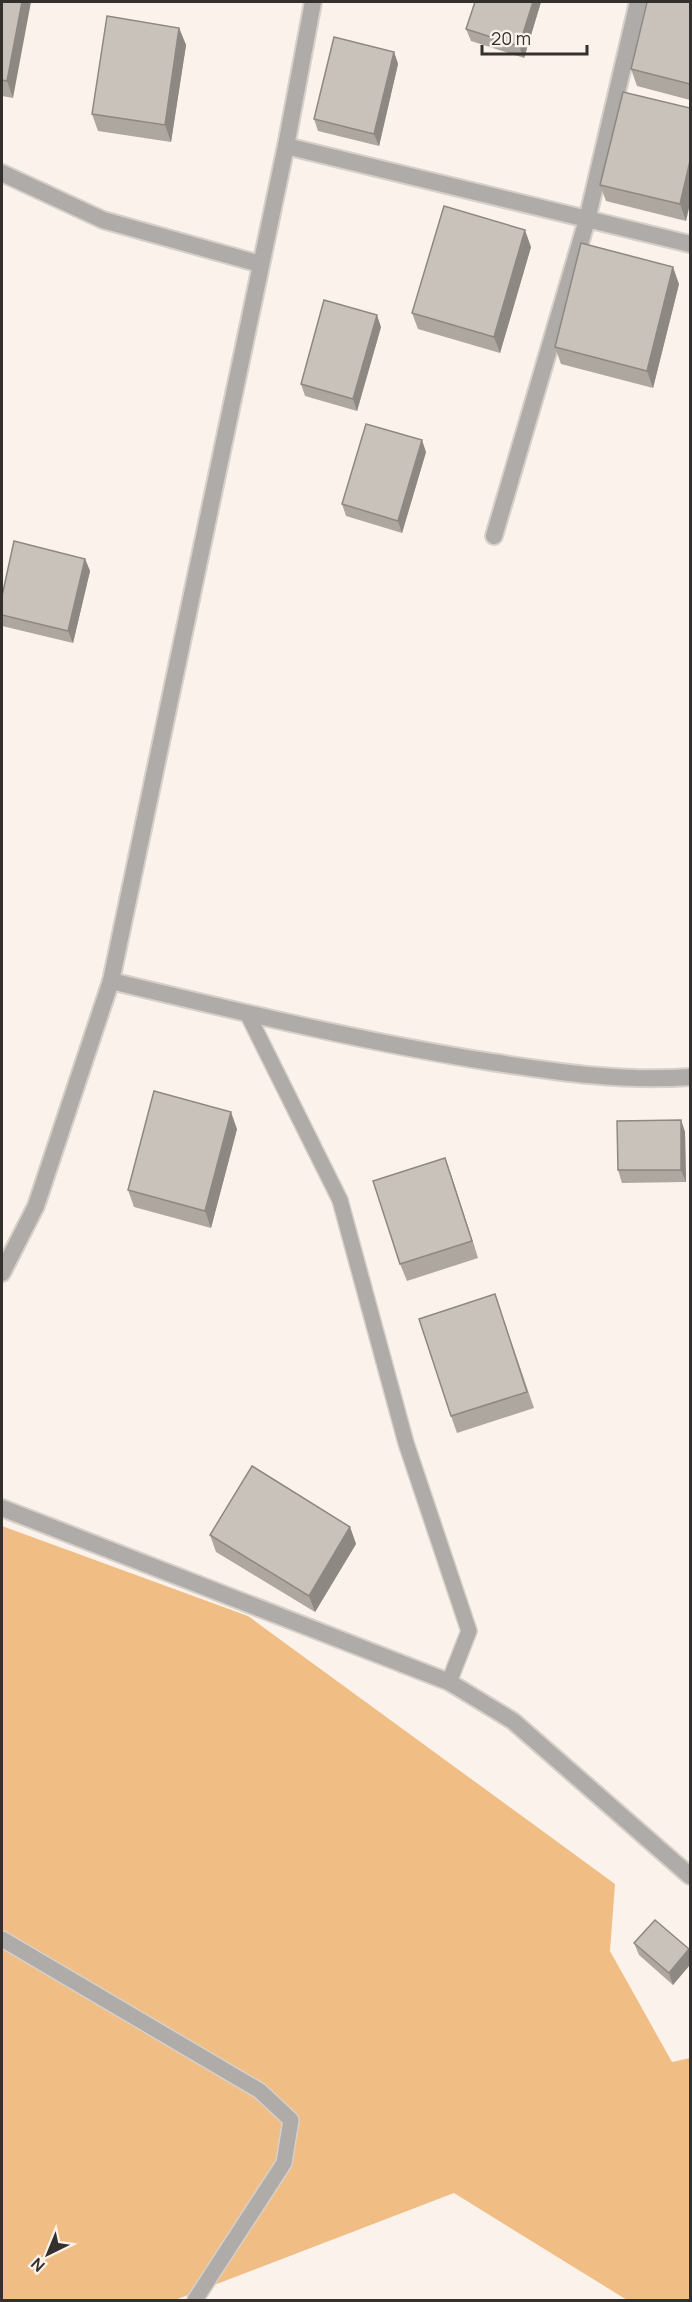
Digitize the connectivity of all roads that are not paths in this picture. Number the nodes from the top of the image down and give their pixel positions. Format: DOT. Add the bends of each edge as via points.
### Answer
graph roads {
  1 [pos="313,2"];
  2 [pos="638,2"];
  3 [pos="286,146"];
  4 [pos="2,173"];
  5 [pos="587,220"];
  6 [pos="690,244"];
  7 [pos="260,264"];
  8 [pos="494,536"];
  9 [pos="111,981"];
  10 [pos="247,1013"];
  11 [pos="690,1077"];
  12 [pos="2,1273"];
  13 [pos="2,1508"];
  14 [pos="449,1682"];
  15 [pos="690,1876"];
  16 [pos="2,1939"];
  17 [pos="195,2301"];
  1 -- 3 [label="street"];
  2 -- 5 [label="street"];
  3 -- 5 [label="street"];
  3 -- 7 [label="street"];
  4 -- 7 [label="street" via="103,220"];
  5 -- 6 [label="street"];
  5 -- 8 [label="street"];
  7 -- 9 [label="street"];
  9 -- 10 [label="street"];
  9 -- 12 [label="street" via="36,1206"];
  10 -- 11 [label="street" via="441,1053 578,1075"];
  10 -- 14 [label="lane" via="340,1200 406,1443 469,1630"];
  13 -- 14 [label="street"];
  14 -- 15 [label="street" via="513,1721"];
  16 -- 17 [label="lane" via="260,2091 291,2120 284,2163"];
}
